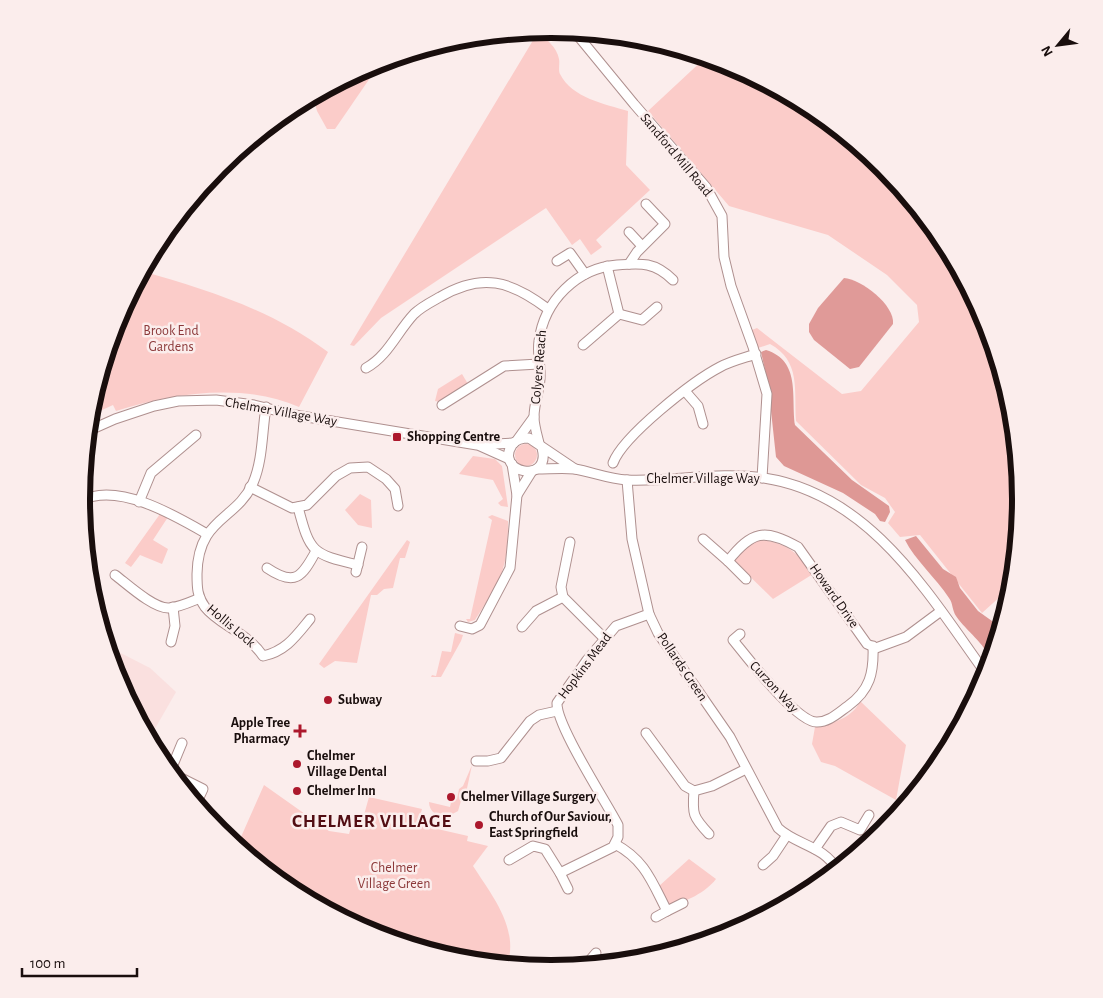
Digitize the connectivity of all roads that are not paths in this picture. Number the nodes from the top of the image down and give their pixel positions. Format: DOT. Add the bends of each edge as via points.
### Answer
graph roads {
  1 [pos="580,38"];
  2 [pos="646,204"];
  3 [pos="629,232"];
  4 [pos="642,246"];
  5 [pos="557,261"];
  6 [pos="629,264"];
  7 [pos="607,266"];
  8 [pos="585,274"];
  9 [pos="673,280"];
  10 [pos="657,307"];
  11 [pos="548,309"];
  12 [pos="619,314"];
  13 [pos="583,345"];
  14 [pos="756,354"];
  15 [pos="540,364"];
  16 [pos="366,368"];
  17 [pos="685,391"];
  18 [pos="442,405"];
  19 [pos="266,407"];
  20 [pos="534,417"];
  21 [pos="703,424"];
  22 [pos="96,427"];
  23 [pos="196,435"];
  24 [pos="516,441"];
  25 [pos="477,445"];
  26 [pos="541,445"];
  27 [pos="510,461"];
  28 [pos="613,464"];
  29 [pos="575,469"];
  30 [pos="534,470"];
  31 [pos="762,478"];
  32 [pos="627,480"];
  33 [pos="250,487"];
  34 [pos="517,495"];
  35 [pos="90,496"];
  36 [pos="139,502"];
  37 [pos="398,506"];
  38 [pos="298,507"];
  39 [pos="207,534"];
  40 [pos="703,540"];
  41 [pos="570,542"];
  42 [pos="362,546"];
  43 [pos="316,551"];
  44 [pos="728,561"];
  45 [pos="267,568"];
  46 [pos="115,575"];
  47 [pos="746,579"];
  48 [pos="563,597"];
  49 [pos="200,598"];
  50 [pos="172,607"];
  51 [pos="941,611"];
  52 [pos="648,614"];
  53 [pos="310,619"];
  54 [pos="460,626"];
  55 [pos="522,627"];
  56 [pos="740,634"];
  57 [pos="604,638"];
  58 [pos="172,642"];
  59 [pos="873,646"];
  60 [pos="981,667"];
  61 [pos="557,711"];
  62 [pos="646,733"];
  63 [pos="182,743"];
  64 [pos="476,761"];
  65 [pos="174,763"];
  66 [pos="746,770"];
  67 [pos="185,780"];
  68 [pos="694,791"];
  69 [pos="199,797"];
  70 [pos="869,815"];
  71 [pos="708,834"];
  72 [pos="787,835"];
  73 [pos="615,844"];
  74 [pos="816,849"];
  75 [pos="509,860"];
  76 [pos="834,864"];
  77 [pos="763,865"];
  78 [pos="560,873"];
  79 [pos="568,889"];
  80 [pos="683,903"];
  81 [pos="667,912"];
  82 [pos="656,917"];
  83 [pos="596,953"];
  84 [pos="591,959"];
  1 -- 14 [label="street, Sandford Mill Road" via="715,201 722,216 724,257 731,286"];
  2 -- 4 [label="street" via="665,224"];
  3 -- 4 [label="street"];
  4 -- 6 [label="street"];
  5 -- 8 [label="street" via="570,253"];
  6 -- 7 [label="street, Colyers Reach"];
  6 -- 9 [label="street, Colyers Reach" via="649,264 662,269"];
  7 -- 8 [label="street, Colyers Reach"];
  7 -- 12 [label="street"];
  8 -- 11 [label="street, Colyers Reach" via="570,284"];
  10 -- 12 [label="street" via="642,320"];
  11 -- 15 [label="street, Colyers Reach" via="538,343"];
  11 -- 16 [label="street" via="519,290 500,283 462,285 414,314 379,359"];
  12 -- 13 [label="street"];
  14 -- 17 [label="street" via="720,367"];
  14 -- 31 [label="street, Sandford Mill Road" via="767,394"];
  15 -- 18 [label="street" via="504,366"];
  15 -- 20 [label="street, Colyers Reach"];
  17 -- 21 [label="street" via="698,406"];
  17 -- 28 [label="street" via="621,447"];
  19 -- 22 [label="street, Chelmer Village Way" via="216,400 178,401 127,414"];
  19 -- 25 [label="street, Chelmer Village Way" via="295,415"];
  19 -- 33 [label="street, Hollis Lock" via="258,464"];
  20 -- 24 [label="street, Colyers Reach"];
  20 -- 26 [label="street, Colyers Reach"];
  23 -- 36 [label="street" via="151,473"];
  24 -- 25 [label="street, Chelmer Village Way"];
  24 -- 26 [label="street, Chelmer Village Way" via="529,438"];
  24 -- 27 [label="street" via="509,453"];
  25 -- 27 [label="street, Chelmer Village Way"];
  26 -- 29 [label="street, Chelmer Village Way"];
  26 -- 30 [label="street" via="543,459"];
  27 -- 30 [label="street, Chelmer Village Way" via="520,471"];
  27 -- 34 [label="street"];
  29 -- 30 [label="street, Chelmer Village Way"];
  29 -- 32 [label="street, Chelmer Village Way"];
  30 -- 34 [label="street"];
  31 -- 32 [label="street, Chelmer Village Way"];
  31 -- 51 [label="street, Chelmer Village Way" via="794,484 827,498 859,518 890,546"];
  32 -- 52 [label="street, Pollards Green" via="632,538"];
  33 -- 38 [label="street" via="292,508"];
  33 -- 39 [label="street, Hollis Lock"];
  34 -- 54 [label="street" via="510,568 505,583 480,625 472,629"];
  35 -- 36 [label="street" via="106,494"];
  36 -- 39 [label="street" via="172,514"];
  37 -- 38 [label="street" via="396,489 386,479 368,468 350,468 336,476 308,505"];
  38 -- 43 [label="street" via="309,544"];
  39 -- 49 [label="street, Hollis Lock" via="197,570"];
  40 -- 44 [label="street"];
  41 -- 48 [label="street" via="561,587"];
  42 -- 43 [label="street" via="357,568"];
  43 -- 45 [label="street" via="301,574 292,578 281,578"];
  44 -- 47 [label="street"];
  44 -- 59 [label="street, Howard Drive" via="750,537 765,535 798,547 867,644"];
  46 -- 50 [label="street" via="152,602"];
  48 -- 55 [label="street" via="536,611"];
  48 -- 57 [label="street"];
  49 -- 50 [label="street"];
  49 -- 53 [label="street, Hollis Lock" via="206,608 255,644 263,656 288,646"];
  50 -- 58 [label="street" via="175,626"];
  51 -- 59 [label="street" via="906,637"];
  51 -- 60 [label="street, Chelmer Village Way"];
  52 -- 57 [label="street, Hopkins Mead" via="616,626"];
  52 -- 66 [label="street, Pollards Green" via="730,737"];
  56 -- 59 [label="street, Curzon Way" via="733,640 791,707 816,723 830,720 862,695 870,682 874,665"];
  57 -- 61 [label="street, Hopkins Mead" via="559,698"];
  61 -- 64 [label="street" via="539,715 530,721 501,758"];
  61 -- 73 [label="street, Hopkins Mead" via="618,825"];
  62 -- 68 [label="street" via="685,786"];
  63 -- 65 [label="street"];
  66 -- 68 [label="street"];
  66 -- 72 [label="street, Pollards Green" via="773,820"];
  67 -- 69 [label="street" via="203,789"];
  68 -- 71 [label="street" via="692,810"];
  70 -- 74 [label="street" via="860,830 841,822 831,826"];
  72 -- 74 [label="street, Pollards Green"];
  72 -- 77 [label="street"];
  73 -- 78 [label="street"];
  73 -- 81 [label="street" via="642,864"];
  74 -- 76 [label="street, Pollards Green"];
  75 -- 78 [label="street" via="534,846 545,849"];
  78 -- 79 [label="street"];
  80 -- 81 [label="street"];
  81 -- 82 [label="street"];
  83 -- 84 [label="street"];
}
